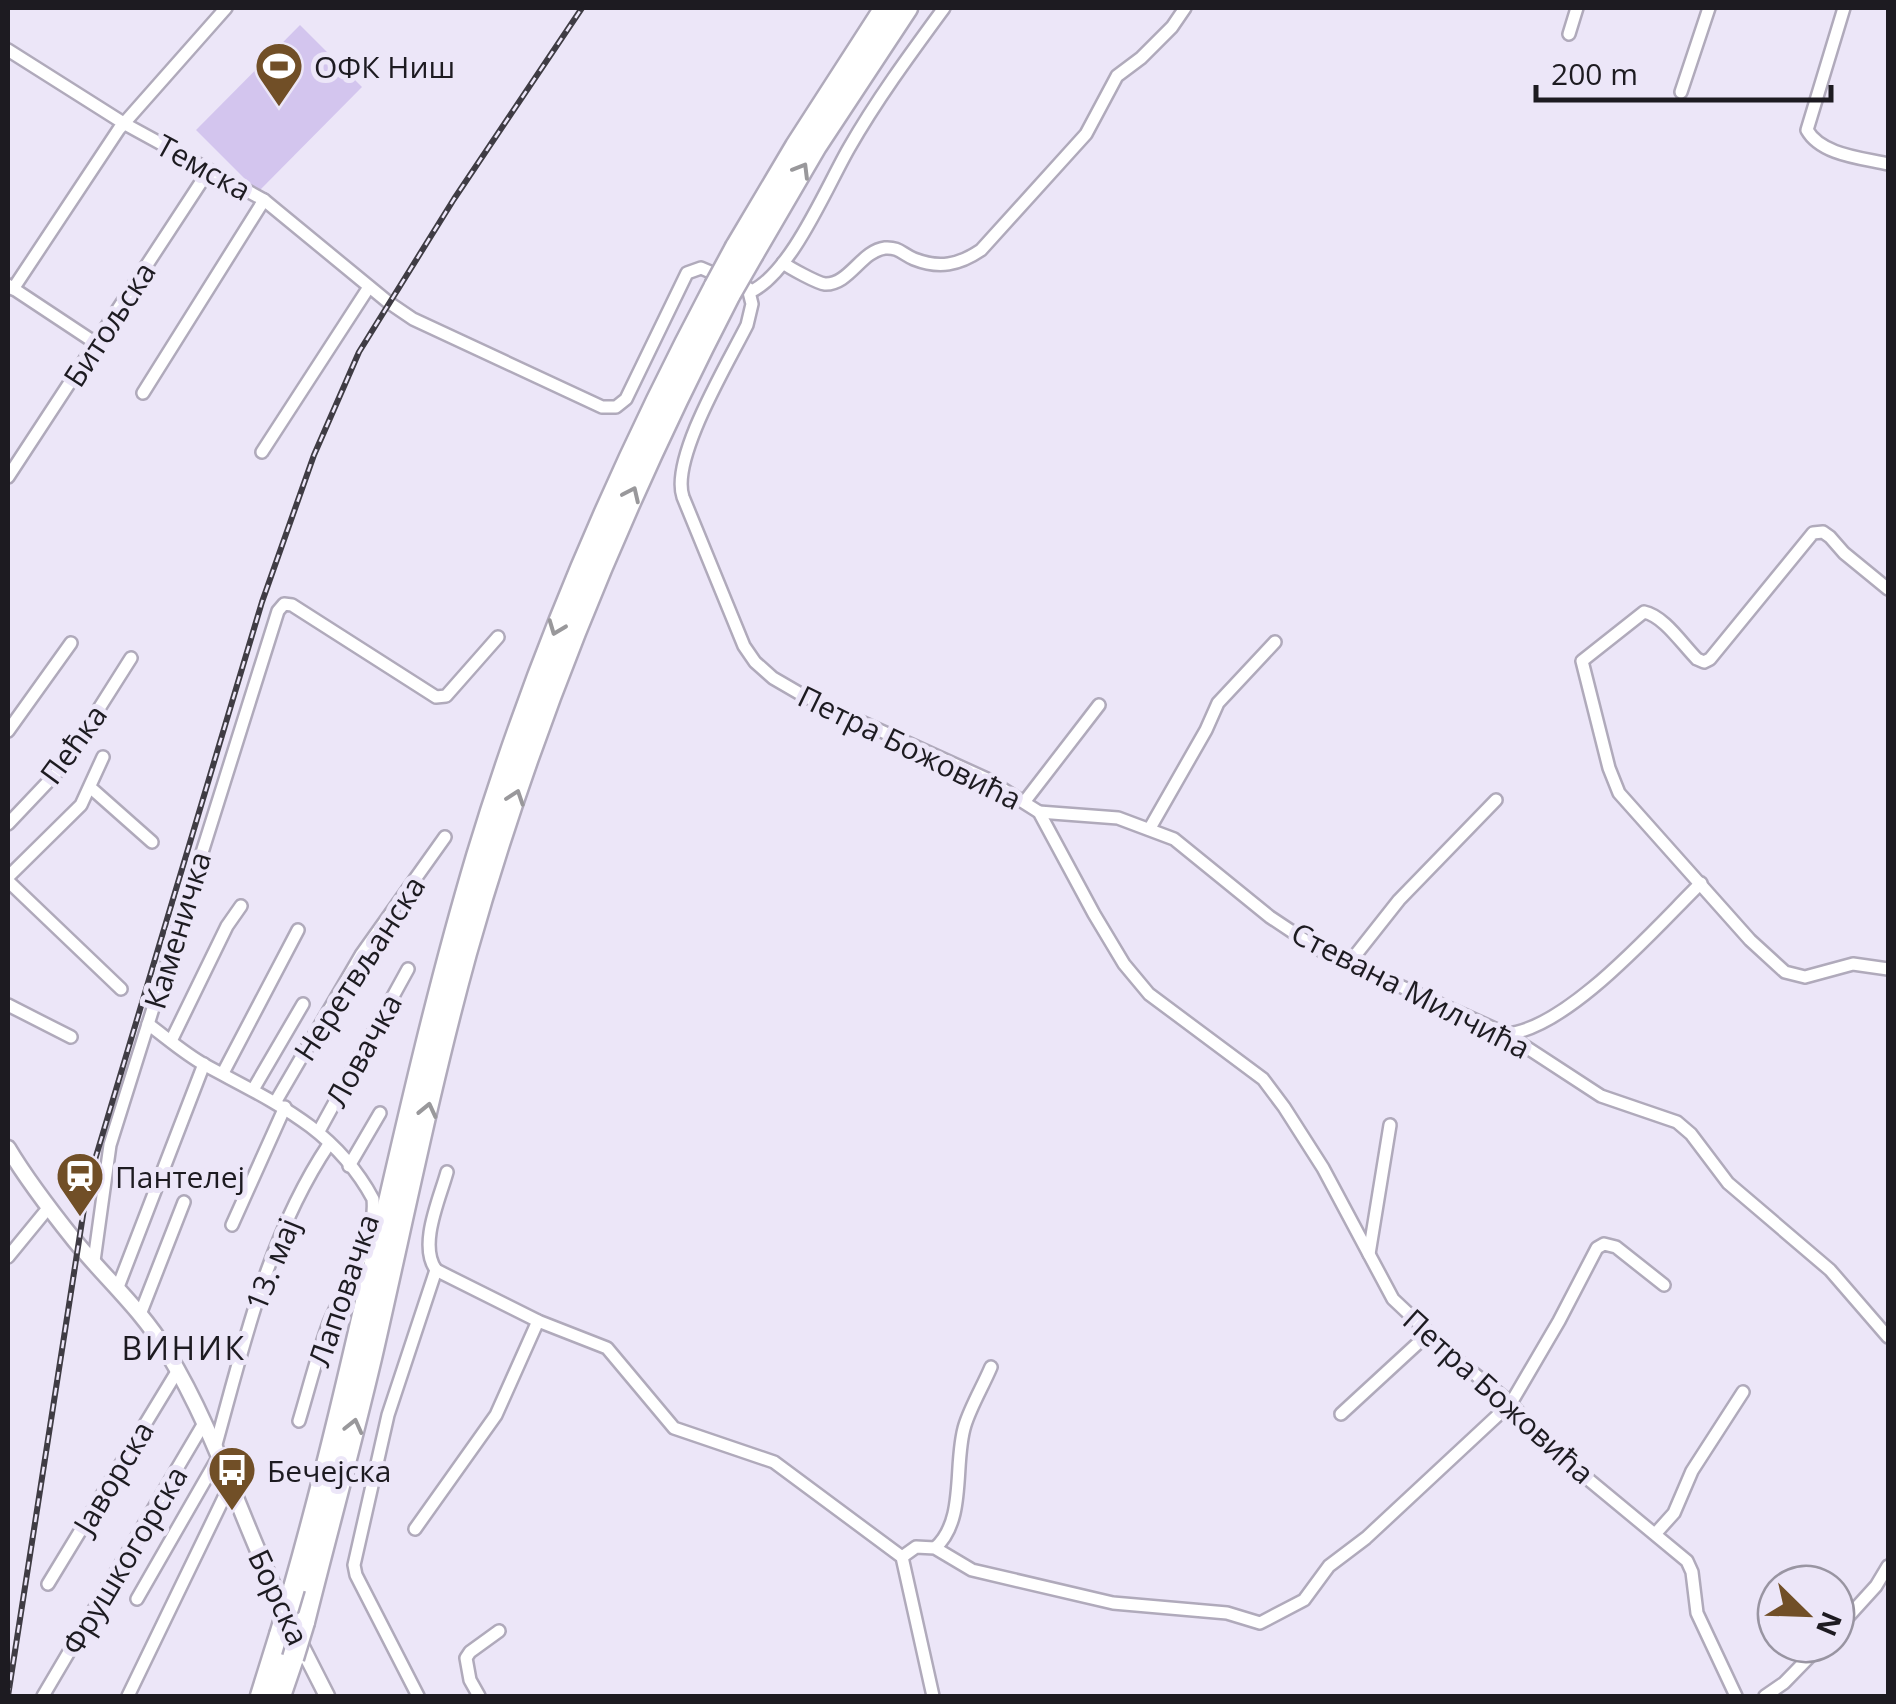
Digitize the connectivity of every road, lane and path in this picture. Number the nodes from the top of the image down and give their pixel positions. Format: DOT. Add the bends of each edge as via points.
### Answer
graph roads {
  1 [pos="226,8"];
  2 [pos="885,8"];
  3 [pos="908,8"];
  4 [pos="944,8"];
  5 [pos="1185,8"];
  6 [pos="1577,8"];
  7 [pos="1710,8"];
  8 [pos="1844,8"];
  9 [pos="1568,34"];
  10 [pos="8,50"];
  11 [pos="1681,92"];
  12 [pos="125,124"];
  13 [pos="1888,164"];
  14 [pos="209,170"];
  15 [pos="264,200"];
  16 [pos="744,250"];
  17 [pos="783,263"];
  18 [pos="10,287"];
  19 [pos="369,287"];
  20 [pos="732,291"];
  21 [pos="97,344"];
  22 [pos="143,393"];
  23 [pos="262,452"];
  24 [pos="10,467"];
  25 [pos="1888,590"];
  26 [pos="498,636"];
  27 [pos="1275,642"];
  28 [pos="70,643"];
  29 [pos="131,658"];
  30 [pos="1099,705"];
  31 [pos="8,731"];
  32 [pos="103,757"];
  33 [pos="91,788"];
  34 [pos="1496,800"];
  35 [pos="1026,801"];
  36 [pos="1039,812"];
  37 [pos="8,824"];
  38 [pos="1150,828"];
  39 [pos="446,837"];
  40 [pos="152,842"];
  41 [pos="8,879"];
  42 [pos="1700,882"];
  43 [pos="241,906"];
  44 [pos="298,930"];
  45 [pos="1350,962"];
  46 [pos="408,969"];
  47 [pos="1888,970"];
  48 [pos="121,990"];
  49 [pos="304,1004"];
  50 [pos="8,1005"];
  51 [pos="148,1024"];
  52 [pos="1506,1034"];
  53 [pos="71,1037"];
  54 [pos="170,1041"];
  55 [pos="204,1064"];
  56 [pos="223,1073"];
  57 [pos="254,1088"];
  58 [pos="280,1104"];
  59 [pos="380,1113"];
  60 [pos="1390,1124"];
  61 [pos="319,1131"];
  62 [pos="329,1144"];
  63 [pos="8,1148"];
  64 [pos="349,1166"];
  65 [pos="447,1172"];
  66 [pos="184,1202"];
  67 [pos="50,1207"];
  68 [pos="232,1226"];
  69 [pos="1369,1254"];
  70 [pos="8,1257"];
  71 [pos="94,1261"];
  72 [pos="436,1270"];
  73 [pos="1664,1285"];
  74 [pos="118,1286"];
  75 [pos="141,1312"];
  76 [pos="538,1320"];
  77 [pos="1428,1333"];
  78 [pos="1888,1337"];
  79 [pos="992,1367"];
  80 [pos="178,1370"];
  81 [pos="1743,1392"];
  82 [pos="1511,1403"];
  83 [pos="1341,1414"];
  84 [pos="299,1420"];
  85 [pos="204,1424"];
  86 [pos="217,1452"];
  87 [pos="230,1485"];
  88 [pos="416,1529"];
  89 [pos="1656,1533"];
  90 [pos="936,1548"];
  91 [pos="902,1557"];
  92 [pos="1888,1566"];
  93 [pos="48,1584"];
  94 [pos="137,1599"];
  95 [pos="1856,1608"];
  96 [pos="498,1631"];
  97 [pos="1803,1664"];
  98 [pos="43,1696"];
  99 [pos="128,1696"];
  100 [pos="261,1696"];
  101 [pos="280,1696"];
  102 [pos="327,1696"];
  103 [pos="418,1696"];
  104 [pos="479,1696"];
  105 [pos="932,1696"];
  106 [pos="1736,1696"];
  107 [pos="1764,1696"];
  1 -- 12 [label="street"];
  2 -- 16 [label="highway" via="790,154"];
  16 -- 3 [label="highway, one-way"];
  4 -- 17 [label="street" via="848,149"];
  5 -- 17 [label="street" via="1117,76 1086,134 965,261 952,266 884,248 827,284"];
  6 -- 9 [label="street"];
  7 -- 11 [label="street"];
  8 -- 13 [label="street" via="1807,130 1814,142"];
  10 -- 12 [label="street, Темска"];
  12 -- 14 [label="street, Темска"];
  12 -- 18 [label="street"];
  14 -- 15 [label="street, Темска"];
  14 -- 21 [label="street, Битољска"];
  15 -- 19 [label="street, Темска"];
  15 -- 22 [label="street"];
  16 -- 20 [label="highway, bridge"];
  17 -- 20 [label="street" via="764,284"];
  18 -- 21 [label="street"];
  19 -- 20 [label="street, Темска" via="413,318 609,409 626,399 687,273 701,268 744,286"];
  19 -- 23 [label="street"];
  20 -- 35 [label="street, Петра Божовића" via="746,325 678,477 744,646 773,678 804,696"];
  20 -- 100 [label="highway, one-way, bridge" via="609,501 504,771 436,1003 347,1380"];
  101 -- 20 [label="highway, one-way, bridge" via="500,842 595,576"];
  21 -- 24 [label="street, Битољска"];
  25 -- 42 [label="street" via="1830,536 1813,533 1710,659 1697,659 1644,612 1582,661 1619,793"];
  26 -- 51 [label="street, Каменичка" via="446,696 436,698 292,604 282,605"];
  27 -- 38 [label="street" via="1218,704"];
  28 -- 31 [label="street"];
  29 -- 37 [label="street, Пећка" via="62,767"];
  30 -- 35 [label="street"];
  32 -- 33 [label="street"];
  33 -- 40 [label="street"];
  33 -- 41 [label="street"];
  34 -- 45 [label="street" via="1399,900"];
  35 -- 36 [label="street, Петра Божовића"];
  36 -- 38 [label="street, Стевана Милчића" via="1118,818"];
  36 -- 69 [label="street, Петра Божовића" via="1124,964 1148,994 1262,1080 1324,1168"];
  38 -- 45 [label="street, Стевана Милчића" via="1174,838 1270,917"];
  39 -- 58 [label="street, Неретвљанска" via="361,955"];
  41 -- 48 [label="street"];
  42 -- 47 [label="street" via="1785,972 1805,978 1854,964"];
  42 -- 52 [label="street" via="1600,982 1530,1028"];
  43 -- 54 [label="street"];
  44 -- 56 [label="street"];
  45 -- 52 [label="street, Стевана Милчића"];
  46 -- 61 [label="street, Ловачка"];
  49 -- 57 [label="street"];
  50 -- 53 [label="street"];
  51 -- 54 [label="street, Лаповачка"];
  51 -- 71 [label="street, Каменичка" via="110,1145"];
  52 -- 78 [label="street, Стевана Милчића" via="1601,1096 1677,1122 1728,1182 1830,1270"];
  54 -- 55 [label="street, Лаповачка"];
  55 -- 56 [label="street, Лаповачка"];
  55 -- 74 [label="street"];
  56 -- 57 [label="street, Лаповачка"];
  57 -- 58 [label="street, Лаповачка"];
  58 -- 61 [label="street, Лаповачка"];
  58 -- 68 [label="street, Неретвљанска"];
  59 -- 64 [label="street, Лаповачка"];
  60 -- 69 [label="street"];
  61 -- 62 [label="street, Лаповачка"];
  62 -- 64 [label="street, Лаповачка"];
  62 -- 86 [label="street, 13. мај" via="270,1261 245,1331"];
  63 -- 67 [label="street, Борска"];
  64 -- 84 [label="street, Лаповачка" via="373,1199 372,1219"];
  65 -- 72 [label="street" via="431,1238"];
  66 -- 75 [label="street"];
  67 -- 70 [label="street"];
  67 -- 71 [label="street, Борска"];
  69 -- 77 [label="street, Петра Божовића" via="1393,1299"];
  71 -- 74 [label="street, Борска"];
  72 -- 76 [label="street"];
  72 -- 103 [label="street" via="388,1415 354,1565"];
  73 -- 82 [label="street" via="1616,1247 1600,1245"];
  74 -- 75 [label="street, Борска"];
  75 -- 80 [label="street, Борска"];
  76 -- 88 [label="street" via="496,1416"];
  76 -- 91 [label="street" via="607,1348 674,1428 774,1462"];
  77 -- 82 [label="street, Петра Божовића"];
  77 -- 83 [label="street"];
  79 -- 90 [label="street" via="964,1427 955,1506"];
  80 -- 85 [label="street, Борска"];
  80 -- 93 [label="street, Јаворска"];
  81 -- 89 [label="street"];
  82 -- 89 [label="street, Петра Божовића" via="1542,1440"];
  82 -- 90 [label="street" via="1329,1566 1304,1600 1260,1623 1226,1613 1113,1603 972,1570"];
  85 -- 86 [label="street, Борска"];
  85 -- 98 [label="street, Фрушкогорска"];
  86 -- 87 [label="street, Борска"];
  86 -- 94 [label="street, 13. мај"];
  87 -- 99 [label="street"];
  87 -- 102 [label="street, Борска"];
  89 -- 106 [label="street, Петра Божовића" via="1690,1566 1697,1613"];
  90 -- 91 [label="street" via="916,1547"];
  91 -- 105 [label="street"];
  92 -- 95 [label="street"];
  96 -- 104 [label="street" via="466,1658"];
  97 -- 107 [label="street"];
}
